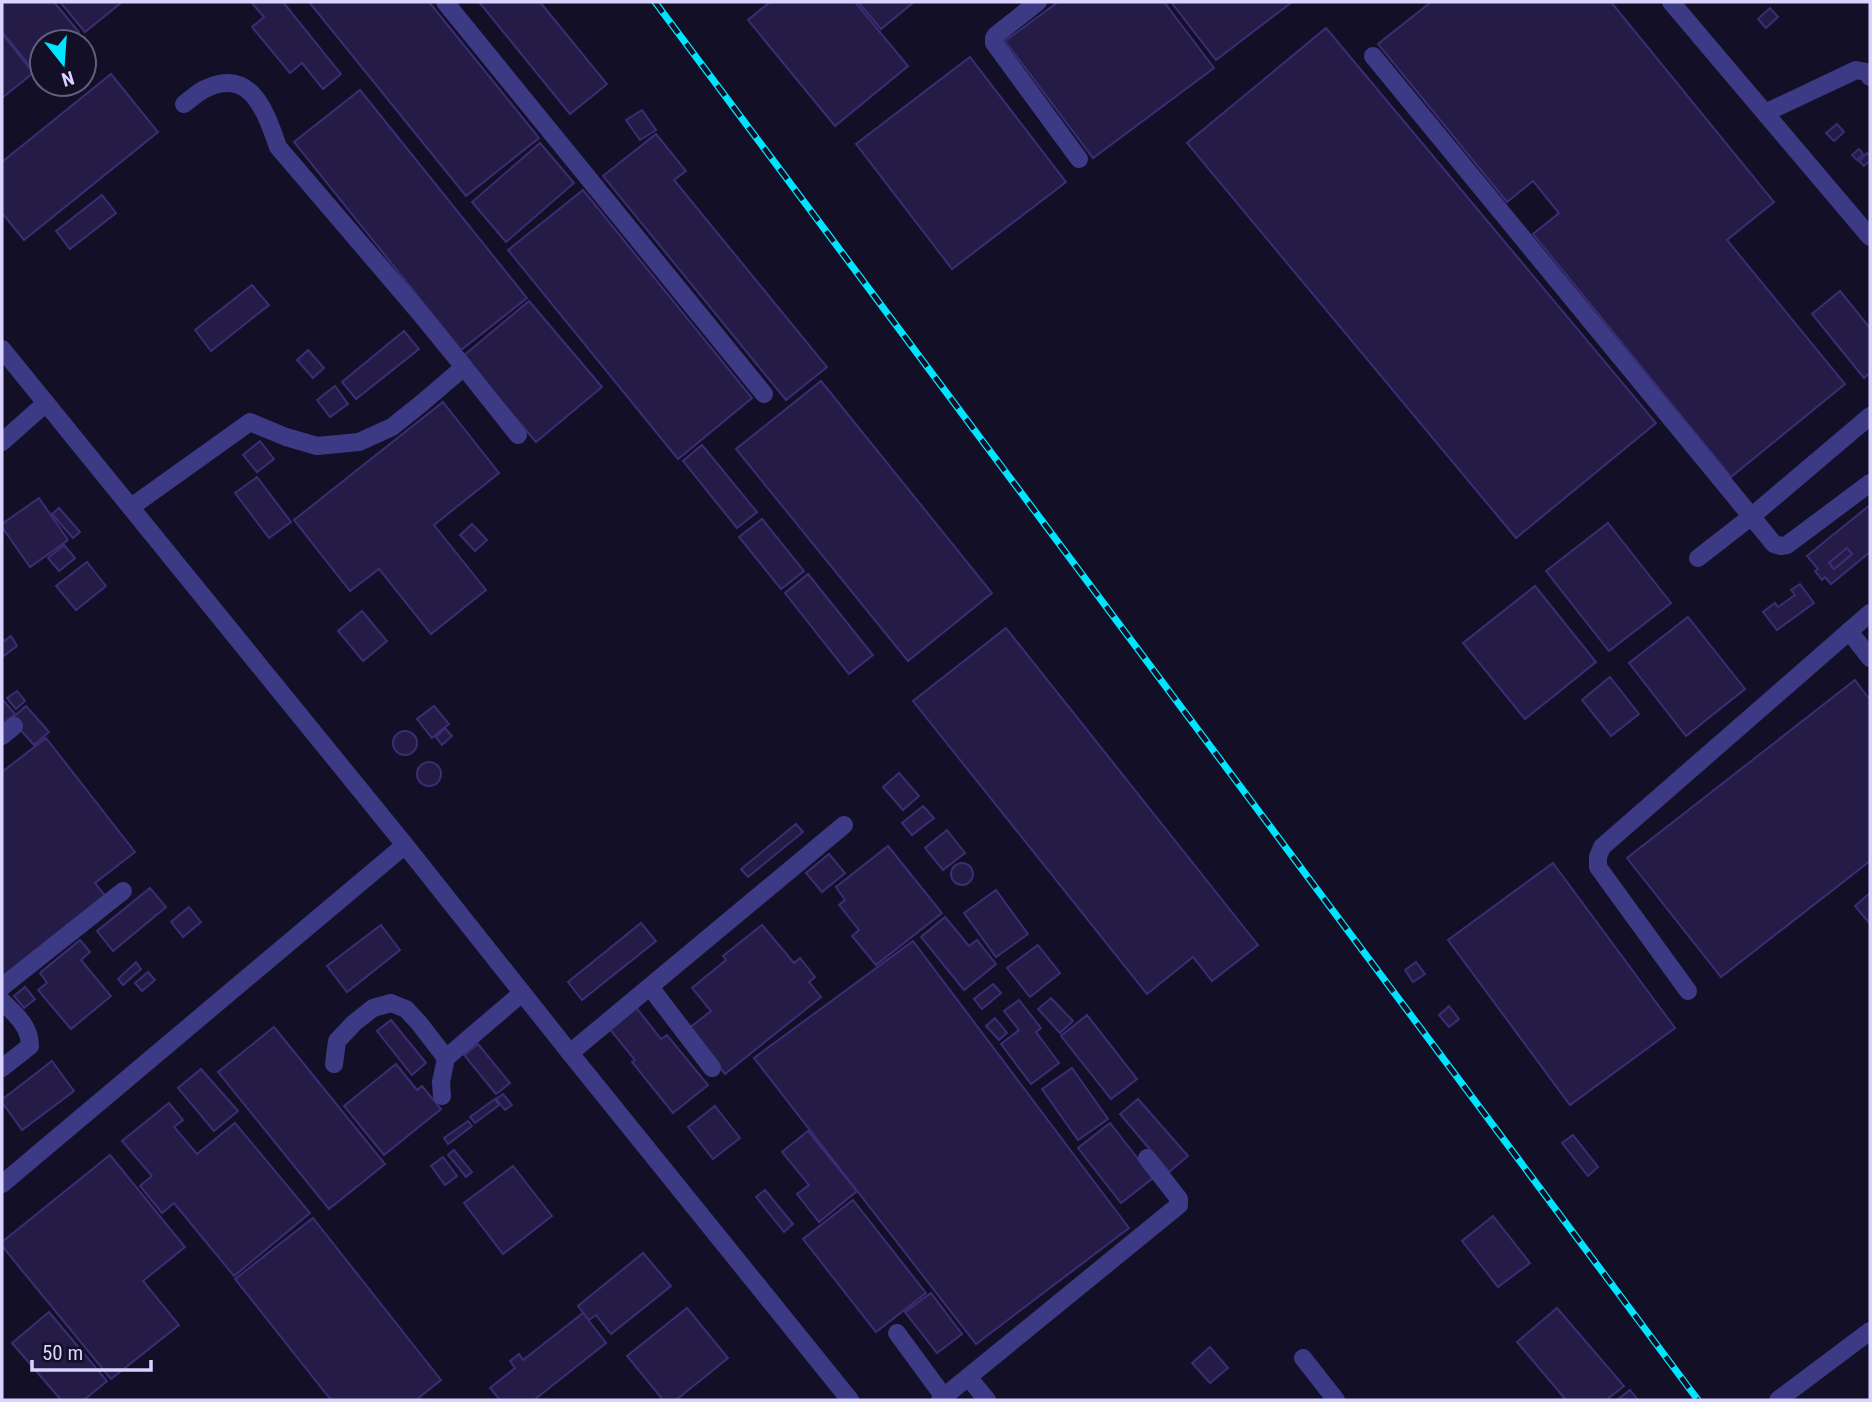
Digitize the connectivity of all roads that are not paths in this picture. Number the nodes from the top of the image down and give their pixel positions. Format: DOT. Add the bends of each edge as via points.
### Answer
graph roads {
  1 [pos="445,2"];
  2 [pos="1038,2"];
  3 [pos="1671,2"];
  4 [pos="1373,56"];
  5 [pos="1870,77"];
  6 [pos="184,104"];
  7 [pos="1765,113"];
  8 [pos="1079,159"];
  9 [pos="1868,227"];
  10 [pos="2,349"];
  11 [pos="464,367"];
  12 [pos="764,394"];
  13 [pos="46,403"];
  14 [pos="1870,416"];
  15 [pos="518,435"];
  16 [pos="2,442"];
  17 [pos="1870,483"];
  18 [pos="131,507"];
  19 [pos="1752,516"];
  20 [pos="1698,558"];
  21 [pos="1870,613"];
  22 [pos="1849,631"];
  23 [pos="1870,658"];
  24 [pos="844,825"];
  25 [pos="405,845"];
  26 [pos="123,891"];
  27 [pos="2,987"];
  28 [pos="650,987"];
  29 [pos="1688,991"];
  30 [pos="522,993"];
  31 [pos="2,1001"];
  32 [pos="570,1053"];
  33 [pos="446,1058"];
  34 [pos="334,1064"];
  35 [pos="2,1068"];
  36 [pos="712,1068"];
  37 [pos="442,1096"];
  38 [pos="1147,1158"];
  39 [pos="2,1184"];
  40 [pos="1870,1331"];
  41 [pos="897,1333"];
  42 [pos="1303,1358"];
  43 [pos="968,1377"];
  44 [pos="942,1398"];
  45 [pos="850,1400"];
  46 [pos="987,1400"];
  47 [pos="1336,1400"];
  48 [pos="1778,1400"];
  1 -- 12 [label="street"];
  2 -- 8 [label="street" via="996,35 994,43"];
  3 -- 7 [label="street"];
  4 -- 19 [label="street"];
  5 -- 7 [label="street" via="1856,71"];
  6 -- 11 [label="street" via="205,88 224,82 241,84 254,95 278,147"];
  7 -- 9 [label="street"];
  10 -- 13 [label="street"];
  11 -- 15 [label="street"];
  11 -- 18 [label="street" via="392,427 359,442 317,446 250,422"];
  13 -- 16 [label="street"];
  13 -- 18 [label="street"];
  14 -- 19 [label="street"];
  17 -- 19 [label="street" via="1787,545 1774,544"];
  18 -- 25 [label="street"];
  19 -- 20 [label="street"];
  21 -- 22 [label="street"];
  22 -- 23 [label="street"];
  22 -- 29 [label="street" via="1602,847 1598,867"];
  24 -- 28 [label="street"];
  25 -- 30 [label="street"];
  25 -- 39 [label="street"];
  26 -- 27 [label="street"];
  28 -- 32 [label="street"];
  28 -- 36 [label="street"];
  30 -- 32 [label="street"];
  30 -- 33 [label="street"];
  31 -- 35 [label="street" via="30,1036 30,1046"];
  32 -- 45 [label="street"];
  33 -- 34 [label="street" via="407,1009 391,1003 373,1008 337,1041"];
  33 -- 37 [label="street"];
  38 -- 43 [label="street" via="1179,1205"];
  40 -- 48 [label="street"];
  41 -- 44 [label="street"];
  42 -- 47 [label="street"];
  43 -- 44 [label="street"];
  43 -- 46 [label="street"];
}
